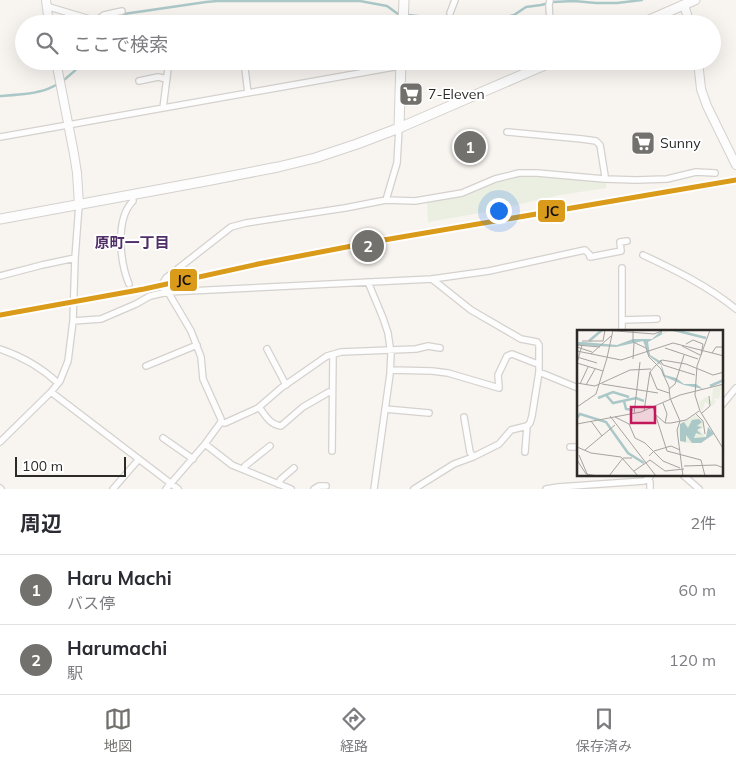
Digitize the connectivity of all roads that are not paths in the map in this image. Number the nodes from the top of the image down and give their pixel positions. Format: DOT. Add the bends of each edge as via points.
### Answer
graph roads {
  1 [pos="404,0"];
  2 [pos="455,0"];
  3 [pos="550,0"];
  4 [pos="694,0"];
  5 [pos="46,3"];
  6 [pos="684,5"];
  7 [pos="122,12"];
  8 [pos="450,14"];
  9 [pos="78,15"];
  10 [pos="104,15"];
  11 [pos="403,15"];
  12 [pos="550,15"];
  13 [pos="661,15"];
  14 [pos="687,15"];
  15 [pos="58,70"];
  16 [pos="168,70"];
  17 [pos="245,70"];
  18 [pos="369,70"];
  19 [pos="401,70"];
  20 [pos="533,70"];
  21 [pos="699,70"];
  22 [pos="167,79"];
  23 [pos="138,80"];
  24 [pos="248,93"];
  25 [pos="163,108"];
  26 [pos="68,124"];
  27 [pos="399,128"];
  28 [pos="507,132"];
  29 [pos="0,137"];
  30 [pos="736,165"];
  31 [pos="715,173"];
  32 [pos="604,179"];
  33 [pos="132,194"];
  34 [pos="386,200"];
  35 [pos="79,205"];
  36 [pos="0,219"];
  37 [pos="628,241"];
  38 [pos="642,255"];
  39 [pos="75,258"];
  40 [pos="622,268"];
  41 [pos="0,276"];
  42 [pos="432,279"];
  43 [pos="368,282"];
  44 [pos="130,284"];
  45 [pos="168,292"];
  46 [pos="736,309"];
  47 [pos="657,319"];
  48 [pos="622,320"];
  49 [pos="73,321"];
  50 [pos="622,330"];
  51 [pos="196,345"];
  52 [pos="440,348"];
  53 [pos="0,349"];
  54 [pos="267,349"];
  55 [pos="391,350"];
  56 [pos="333,354"];
  57 [pos="539,363"];
  58 [pos="146,366"];
  59 [pos="390,370"];
  60 [pos="539,372"];
  61 [pos="58,383"];
  62 [pos="286,384"];
  63 [pos="577,388"];
  64 [pos="736,388"];
  65 [pos="51,392"];
  66 [pos="332,392"];
  67 [pos="724,403"];
  68 [pos="259,408"];
  69 [pos="385,409"];
  70 [pos="429,413"];
  71 [pos="464,417"];
  72 [pos="221,422"];
  73 [pos="527,426"];
  74 [pos="163,438"];
  75 [pos="0,442"];
  76 [pos="205,444"];
  77 [pos="270,446"];
  78 [pos="570,447"];
  79 [pos="577,447"];
  80 [pos="332,451"];
  81 [pos="524,452"];
  82 [pos="472,457"];
  83 [pos="139,459"];
  84 [pos="193,459"];
  85 [pos="294,468"];
  86 [pos="242,469"];
  87 [pos="649,477"];
  88 [pos="685,477"];
  89 [pos="630,482"];
  90 [pos="171,484"];
  91 [pos="278,484"];
  92 [pos="326,486"];
  93 [pos="114,489"];
  94 [pos="166,489"];
  95 [pos="178,489"];
  96 [pos="290,489"];
  97 [pos="314,489"];
  98 [pos="374,489"];
  99 [pos="414,489"];
  100 [pos="546,489"];
  101 [pos="631,489"];
  102 [pos="650,489"];
  103 [pos="699,489"];
  1 -- 11 [label="main road"];
  2 -- 8 [label="street"];
  3 -- 12 [label="street"];
  4 -- 6 [label="main road"];
  5 -- 9 [label="street"];
  6 -- 13 [label="main road"];
  6 -- 14 [label="street"];
  7 -- 10 [label="street"];
  15 -- 26 [label="street"];
  16 -- 22 [label="street"];
  17 -- 24 [label="street"];
  18 -- 24 [label="street"];
  19 -- 27 [label="main road"];
  20 -- 27 [label="main road"];
  21 -- 30 [label="street" via="706,106"];
  22 -- 23 [label="street"];
  22 -- 25 [label="street"];
  24 -- 25 [label="street"];
  25 -- 26 [label="street"];
  26 -- 29 [label="street"];
  26 -- 35 [label="street"];
  27 -- 33 [label="main road" via="315,158"];
  27 -- 34 [label="street" via="396,163"];
  28 -- 32 [label="street" via="596,141 600,145"];
  31 -- 32 [label="street" via="696,172 667,179"];
  32 -- 34 [label="street" via="519,173 462,193 415,201"];
  33 -- 35 [label="main road"];
  33 -- 44 [label="street" via="133,201 122,219 121,252"];
  34 -- 45 [label="street" via="231,227 166,278 161,286"];
  35 -- 36 [label="main road"];
  35 -- 39 [label="street"];
  37 -- 42 [label="street" via="620,242 621,251 590,257 586,250 489,271"];
  38 -- 46 [label="street" via="682,273"];
  39 -- 41 [label="street"];
  39 -- 49 [label="street"];
  40 -- 48 [label="street"];
  42 -- 43 [label="street"];
  42 -- 57 [label="street" via="471,310 521,339 537,342"];
  43 -- 45 [label="street"];
  43 -- 55 [label="street" via="383,318"];
  45 -- 49 [label="street" via="150,296 101,319"];
  45 -- 51 [label="street"];
  47 -- 48 [label="street"];
  48 -- 50 [label="street"];
  49 -- 61 [label="street" via="68,361"];
  51 -- 58 [label="street"];
  51 -- 72 [label="street" via="201,356 203,379"];
  52 -- 55 [label="street"];
  53 -- 61 [label="street" via="36,367"];
  54 -- 62 [label="street"];
  55 -- 56 [label="street"];
  55 -- 59 [label="street"];
  56 -- 62 [label="street"];
  56 -- 66 [label="street"];
  57 -- 59 [label="street" via="512,354 507,356 498,375 498,388 448,373"];
  57 -- 60 [label="street"];
  59 -- 69 [label="street"];
  60 -- 63 [label="street"];
  60 -- 73 [label="street" via="532,416"];
  61 -- 65 [label="street"];
  62 -- 68 [label="street"];
  64 -- 67 [label="street"];
  65 -- 75 [label="street"];
  65 -- 83 [label="street"];
  66 -- 68 [label="street" via="304,407 281,426 272,424"];
  66 -- 80 [label="street"];
  68 -- 72 [label="street"];
  69 -- 70 [label="street"];
  69 -- 98 [label="street"];
  71 -- 82 [label="street"];
  72 -- 76 [label="street"];
  73 -- 81 [label="street"];
  73 -- 82 [label="street" via="511,430 498,444"];
  74 -- 84 [label="street"];
  76 -- 84 [label="street"];
  76 -- 86 [label="street"];
  77 -- 86 [label="street"];
  78 -- 79 [label="street"];
  82 -- 99 [label="street" via="454,464"];
  83 -- 90 [label="street"];
  83 -- 93 [label="street"];
  84 -- 90 [label="street"];
  85 -- 91 [label="street"];
  86 -- 91 [label="street"];
  87 -- 89 [label="street" via="644,481"];
  87 -- 102 [label="street"];
  88 -- 103 [label="street"];
  89 -- 100 [label="street"];
  89 -- 101 [label="street"];
  90 -- 94 [label="street"];
  90 -- 95 [label="street"];
  91 -- 96 [label="street"];
  92 -- 97 [label="street"];
}
